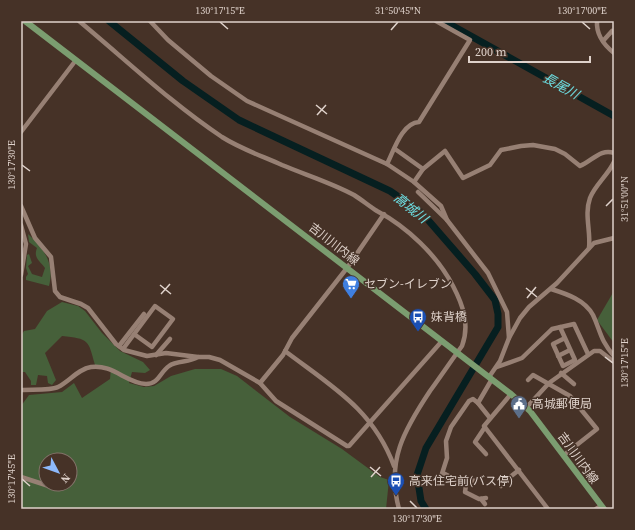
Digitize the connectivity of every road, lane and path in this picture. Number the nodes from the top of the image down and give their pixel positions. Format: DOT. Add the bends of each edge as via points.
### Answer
graph roads {
  1 [pos="25,21"];
  2 [pos="79,21"];
  3 [pos="150,21"];
  4 [pos="436,21"];
  5 [pos="597,21"];
  6 [pos="614,33"];
  7 [pos="603,41"];
  8 [pos="614,53"];
  9 [pos="76,60"];
  10 [pos="21,132"];
  11 [pos="395,149"];
  12 [pos="614,153"];
  13 [pos="614,162"];
  14 [pos="387,164"];
  15 [pos="423,169"];
  16 [pos="414,182"];
  17 [pos="418,192"];
  18 [pos="21,206"];
  19 [pos="384,214"];
  20 [pos="448,220"];
  21 [pos="21,225"];
  22 [pos="614,238"];
  23 [pos="589,248"];
  24 [pos="347,268"];
  25 [pos="21,275"];
  26 [pos="552,289"];
  27 [pos="144,314"];
  28 [pos="560,327"];
  29 [pos="134,334"];
  30 [pos="509,338"];
  31 [pos="565,338"];
  32 [pos="170,339"];
  33 [pos="442,341"];
  34 [pos="121,348"];
  35 [pos="570,350"];
  36 [pos="285,351"];
  37 [pos="457,352"];
  38 [pos="588,354"];
  39 [pos="156,355"];
  40 [pos="558,356"];
  41 [pos="614,356"];
  42 [pos="198,357"];
  43 [pos="614,362"];
  44 [pos="497,367"];
  45 [pos="561,373"];
  46 [pos="488,376"];
  47 [pos="528,380"];
  48 [pos="260,383"];
  49 [pos="549,383"];
  50 [pos="574,384"];
  51 [pos="21,390"];
  52 [pos="511,394"];
  53 [pos="478,403"];
  54 [pos="526,408"];
  55 [pos="490,418"];
  56 [pos="370,423"];
  57 [pos="485,427"];
  58 [pos="486,454"];
  59 [pos="564,456"];
  60 [pos="395,467"];
  61 [pos="519,470"];
  62 [pos="443,472"];
  63 [pos="21,477"];
  64 [pos="475,481"];
  65 [pos="38,482"];
  66 [pos="439,484"];
  67 [pos="466,485"];
  68 [pos="501,486"];
  69 [pos="485,504"];
  70 [pos="600,508"];
  71 [pos="399,509"];
  72 [pos="548,509"];
  1 -- 9 [label="main road, 吉川川内線"];
  2 -- 19 [label="street" via="176,102 223,137 241,148 354,195"];
  3 -- 14 [label="street" via="168,40 211,76 247,101"];
  4 -- 11 [label="street" via="470,40 419,122 413,123 403,132"];
  5 -- 7 [label="street" via="596,28"];
  6 -- 7 [label="street" via="612,31"];
  7 -- 8 [label="street"];
  9 -- 10 [label="street"];
  9 -- 24 [label="main road, 吉川川内線"];
  11 -- 14 [label="street"];
  11 -- 15 [label="street"];
  12 -- 15 [label="street" via="602,152 580,166 552,148 533,145 505,148 497,153 490,165 463,178 445,151"];
  13 -- 23 [label="street" via="589,200 586,217 590,235"];
  14 -- 16 [label="street"];
  15 -- 16 [label="street"];
  16 -- 20 [label="street" via="436,200"];
  17 -- 20 [label="street"];
  18 -- 34 [label="street" via="35,238 51,257 55,291 60,297 88,308"];
  19 -- 24 [label="street"];
  19 -- 37 [label="street" via="404,228 437,263 459,296 467,326 462,346"];
  20 -- 30 [label="street" via="488,273 501,298 507,312"];
  21 -- 25 [label="street" via="26,244"];
  22 -- 23 [label="street" via="594,243"];
  23 -- 26 [label="street"];
  24 -- 33 [label="main road, 吉川川内線"];
  24 -- 36 [label="street" via="292,338"];
  26 -- 30 [label="street" via="525,313"];
  26 -- 41 [label="street" via="575,298 589,309 603,344"];
  27 -- 34 [label="street"];
  28 -- 31 [label="street"];
  28 -- 38 [label="street" via="574,324"];
  28 -- 44 [label="street" via="552,329 522,358"];
  29 -- 29 [label="street" via="155,306 173,319 152,347"];
  29 -- 34 [label="street"];
  30 -- 44 [label="street"];
  31 -- 35 [label="street"];
  31 -- 40 [label="street" via="553,344"];
  32 -- 39 [label="street"];
  33 -- 37 [label="main road, 吉川川内線"];
  33 -- 56 [label="street"];
  34 -- 39 [label="street" via="146,356"];
  35 -- 40 [label="street"];
  35 -- 40 [label="street" via="575,360 563,366"];
  36 -- 48 [label="street"];
  36 -- 56 [label="street" via="340,392 363,412"];
  37 -- 46 [label="main road, 吉川川内線"];
  37 -- 60 [label="street" via="403,436"];
  38 -- 43 [label="street" via="600,351"];
  38 -- 45 [label="street" via="582,361"];
  39 -- 42 [label="street" via="166,353"];
  42 -- 48 [label="street" via="214,358"];
  42 -- 51 [label="street" via="171,365 151,384 139,382 108,368 90,367 57,388"];
  44 -- 46 [label="street"];
  45 -- 49 [label="street"];
  45 -- 50 [label="street"];
  46 -- 52 [label="main road, 吉川川内線"];
  46 -- 53 [label="street"];
  47 -- 49 [label="street" via="533,374"];
  48 -- 56 [label="street" via="276,401 347,446"];
  49 -- 54 [label="street"];
  49 -- 59 [label="street" via="570,396 597,429"];
  52 -- 54 [label="main road, 吉川川内線"];
  52 -- 55 [label="street"];
  53 -- 55 [label="street"];
  53 -- 62 [label="street" via="473,399 469,401 451,427 446,441 447,458"];
  54 -- 59 [label="main road, 吉川川内線"];
  55 -- 57 [label="street"];
  56 -- 60 [label="street" via="387,448"];
  57 -- 58 [label="street" via="475,442"];
  57 -- 61 [label="street"];
  59 -- 70 [label="main road, 吉川川内線"];
  60 -- 71 [label="street"];
  61 -- 68 [label="street"];
  61 -- 72 [label="street"];
  62 -- 66 [label="street"];
  62 -- 67 [label="street"];
  63 -- 65 [label="street"];
  64 -- 67 [label="street" via="470,480"];
  67 -- 69 [label="street" via="465,492 484,498"];
}
